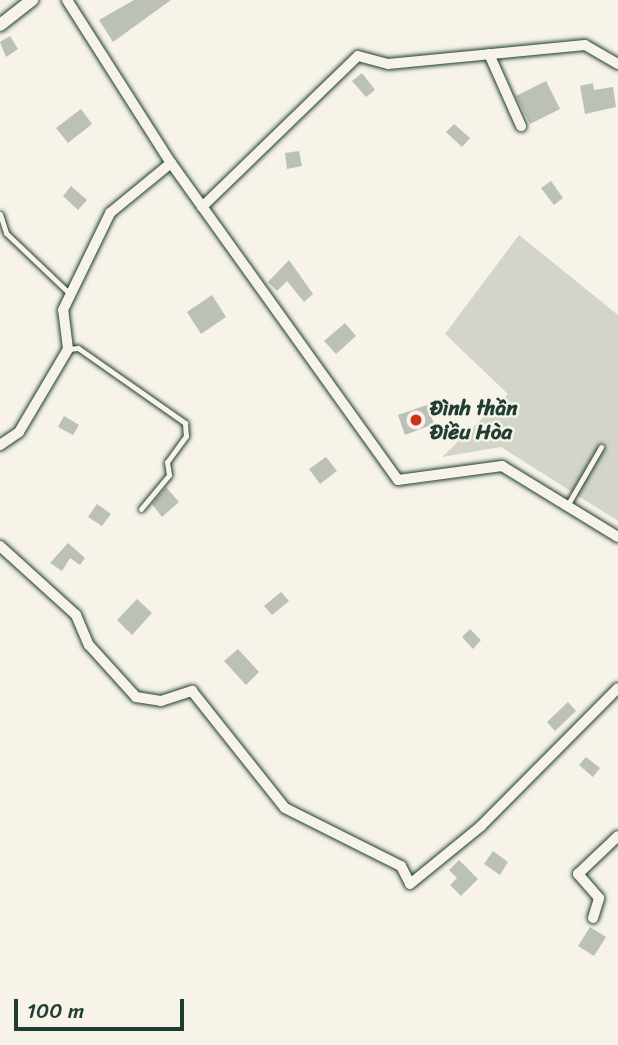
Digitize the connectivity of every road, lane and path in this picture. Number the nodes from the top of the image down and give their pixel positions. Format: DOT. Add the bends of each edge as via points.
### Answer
graph roads {
  1 [pos="32,0"];
  2 [pos="67,0"];
  3 [pos="0,25"];
  4 [pos="489,54"];
  5 [pos="618,64"];
  6 [pos="521,126"];
  7 [pos="171,163"];
  8 [pos="202,207"];
  9 [pos="0,214"];
  10 [pos="70,294"];
  11 [pos="68,349"];
  12 [pos="0,444"];
  13 [pos="601,447"];
  14 [pos="568,504"];
  15 [pos="142,509"];
  16 [pos="618,537"];
  17 [pos="0,546"];
  18 [pos="618,688"];
  19 [pos="618,836"];
  20 [pos="593,918"];
  1 -- 3 [label="street"];
  2 -- 7 [label="street"];
  4 -- 5 [label="street" via="584,45"];
  4 -- 6 [label="street"];
  4 -- 8 [label="street" via="382,65 358,56"];
  7 -- 8 [label="street"];
  7 -- 10 [label="street" via="110,213"];
  8 -- 14 [label="street" via="398,480 502,466"];
  9 -- 10 [label="lane" via="6,233"];
  10 -- 11 [label="street" via="61,320"];
  11 -- 12 [label="street" via="19,432"];
  11 -- 15 [label="lane" via="78,348 183,419 186,436 167,463 169,475"];
  13 -- 14 [label="lane"];
  14 -- 16 [label="street"];
  17 -- 18 [label="street" via="76,615 89,645 136,696 160,701 192,691 285,808 401,866 410,884 481,826"];
  19 -- 20 [label="street" via="579,874 599,898"];
}
